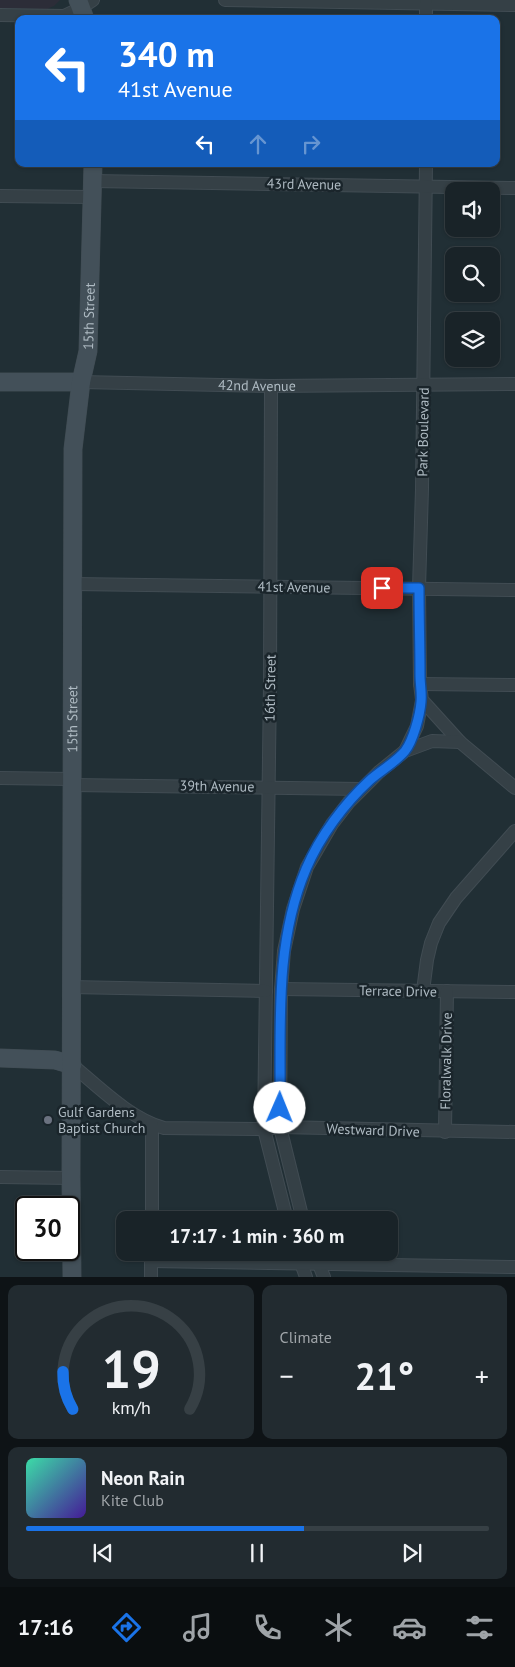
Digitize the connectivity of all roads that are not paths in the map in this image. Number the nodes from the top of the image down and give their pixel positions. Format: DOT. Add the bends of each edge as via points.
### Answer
graph roads {
  1 [pos="225,0"];
  2 [pos="426,3"];
  3 [pos="515,5"];
  4 [pos="84,7"];
  5 [pos="66,15"];
  6 [pos="426,15"];
  7 [pos="0,16"];
  8 [pos="15,16"];
  9 [pos="426,167"];
  10 [pos="93,181"];
  11 [pos="426,186"];
  12 [pos="515,188"];
  13 [pos="0,196"];
  14 [pos="0,382"];
  15 [pos="81,382"];
  16 [pos="423,384"];
  17 [pos="515,384"];
  18 [pos="271,386"];
  19 [pos="73,584"];
  20 [pos="270,587"];
  21 [pos="419,588"];
  22 [pos="515,590"];
  23 [pos="420,684"];
  24 [pos="515,685"];
  25 [pos="422,700"];
  26 [pos="460,742"];
  27 [pos="405,751"];
  28 [pos="0,778"];
  29 [pos="72,782"];
  30 [pos="269,787"];
  31 [pos="361,788"];
  32 [pos="515,788"];
  33 [pos="515,831"];
  34 [pos="267,912"];
  35 [pos="71,987"];
  36 [pos="281,989"];
  37 [pos="266,991"];
  38 [pos="423,991"];
  39 [pos="447,991"];
  40 [pos="515,992"];
  41 [pos="0,1058"];
  42 [pos="72,1065"];
  43 [pos="152,1125"];
  44 [pos="280,1127"];
  45 [pos="264,1128"];
  46 [pos="445,1132"];
  47 [pos="515,1132"];
  48 [pos="0,1177"];
  49 [pos="71,1178"];
  50 [pos="152,1211"];
  51 [pos="285,1211"];
  52 [pos="301,1211"];
  53 [pos="151,1261"];
  54 [pos="299,1261"];
  55 [pos="317,1261"];
  56 [pos="382,1261"];
  57 [pos="515,1267"];
  58 [pos="72,1277"];
  59 [pos="151,1277"];
  60 [pos="306,1277"];
  61 [pos="324,1277"];
  1 -- 2 [label="street"];
  2 -- 3 [label="street"];
  2 -- 6 [label="street"];
  4 -- 5 [label="street"];
  7 -- 8 [label="street"];
  9 -- 11 [label="street, Park Boulevard"];
  10 -- 11 [label="street, 43rd Avenue"];
  10 -- 13 [label="street, 43rd Avenue"];
  10 -- 15 [label="main road, 15th Street" via="88,351"];
  11 -- 12 [label="street, 43rd Avenue"];
  11 -- 16 [label="street, Park Boulevard"];
  14 -- 15 [label="main road, 42nd Avenue"];
  15 -- 18 [label="street, 42nd Avenue"];
  15 -- 19 [label="main road, 15th Street" via="73,449"];
  16 -- 17 [label="street, 42nd Avenue"];
  16 -- 18 [label="street, 42nd Avenue"];
  16 -- 21 [label="street, Park Boulevard"];
  18 -- 20 [label="street, 16th Street"];
  19 -- 20 [label="street, 41st Avenue"];
  19 -- 29 [label="main road, 15th Street"];
  20 -- 21 [label="street, 41st Avenue"];
  20 -- 30 [label="street, 16th Street"];
  21 -- 22 [label="street, 41st Avenue"];
  21 -- 23 [label="street, Park Boulevard"];
  23 -- 24 [label="street"];
  23 -- 25 [label="street, Park Boulevard"];
  25 -- 26 [label="street"];
  25 -- 27 [label="street, Park Boulevard" via="417,726"];
  26 -- 27 [label="street, Park Boulevard" via="432,741"];
  26 -- 32 [label="street"];
  27 -- 31 [label="street, Park Boulevard"];
  28 -- 29 [label="street, 39th Avenue"];
  29 -- 30 [label="street, 39th Avenue"];
  29 -- 35 [label="main road, 15th Street"];
  30 -- 31 [label="street, 39th Avenue"];
  30 -- 34 [label="street, 16th Street"];
  31 -- 36 [label="street, Park Boulevard" via="332,824 307,867 284,951"];
  33 -- 38 [label="street" via="456,898 439,923 429,952"];
  34 -- 36 [label="street"];
  34 -- 37 [label="street, 16th Street"];
  35 -- 37 [label="street"];
  35 -- 42 [label="main road, 15th Street"];
  36 -- 38 [label="street, Terrace Drive"];
  36 -- 44 [label="street, Park Boulevard"];
  37 -- 45 [label="street"];
  38 -- 39 [label="street, Terrace Drive"];
  39 -- 40 [label="street, Terrace Drive"];
  39 -- 46 [label="street, Floralwalk Drive"];
  41 -- 42 [label="main road" via="55,1060"];
  42 -- 43 [label="street, Westward Drive" via="137,1118"];
  42 -- 49 [label="main road, 15th Street"];
  43 -- 45 [label="street, Westward Drive" via="164,1128"];
  43 -- 50 [label="street"];
  44 -- 45 [label="street, Westward Drive"];
  44 -- 46 [label="street, Westward Drive"];
  44 -- 52 [label="street, Park Boulevard"];
  45 -- 51 [label="street"];
  46 -- 47 [label="street, Westward Drive"];
  48 -- 49 [label="street"];
  49 -- 58 [label="main road, 15th Street"];
  53 -- 59 [label="street"];
  54 -- 60 [label="street"];
  55 -- 61 [label="street"];
  56 -- 57 [label="street"];
}
